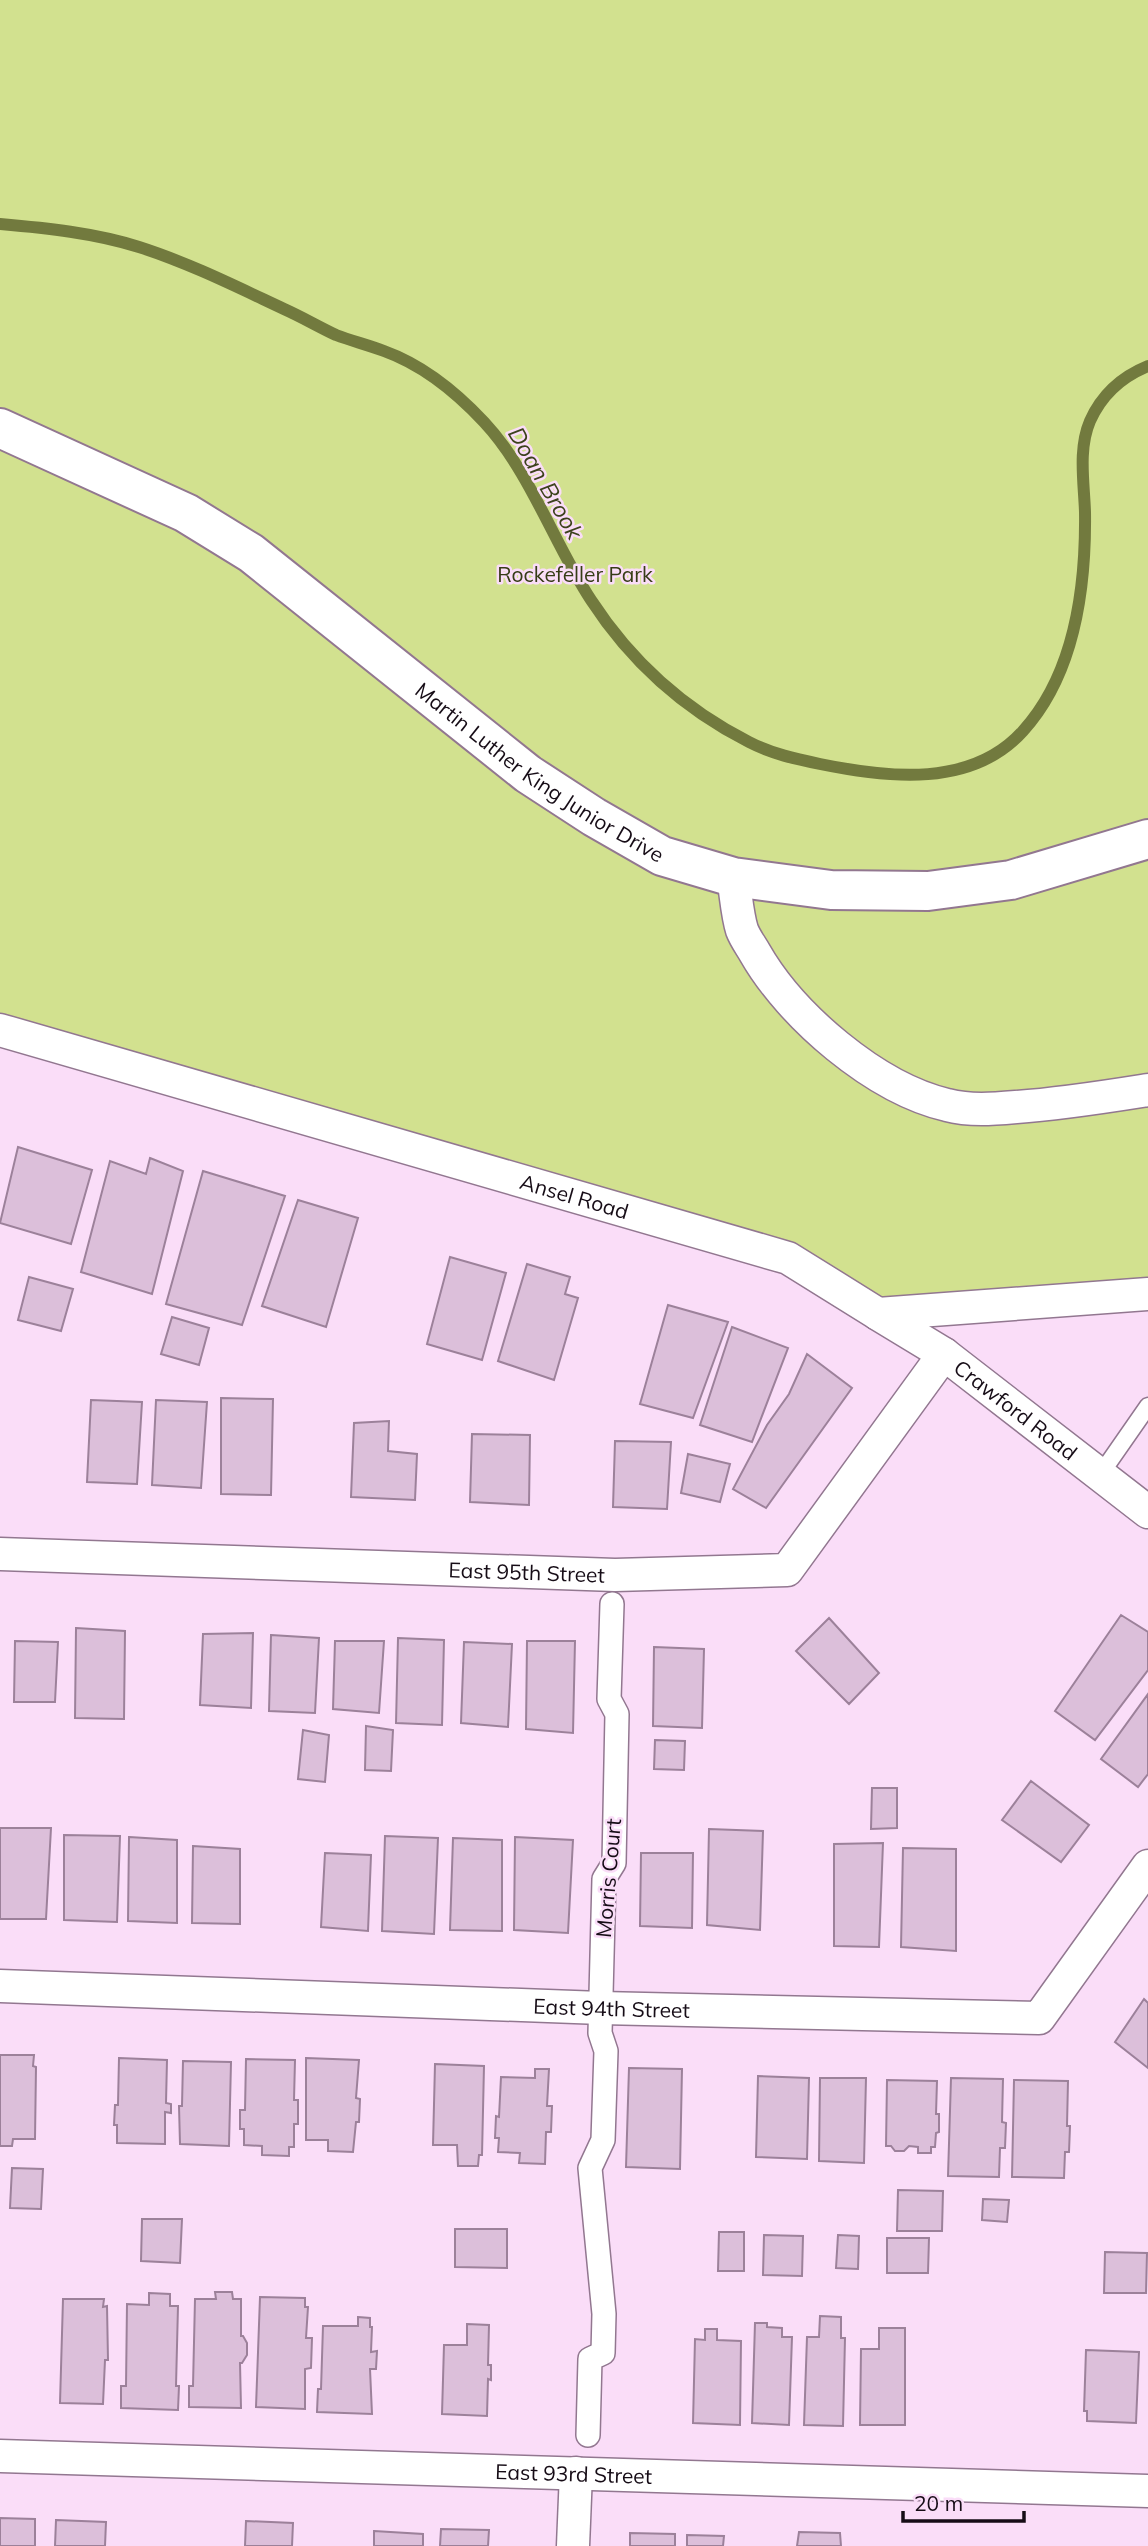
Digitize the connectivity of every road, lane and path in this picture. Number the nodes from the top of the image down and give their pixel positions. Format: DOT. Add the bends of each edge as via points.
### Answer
graph roads {
  1 [pos="0,428"];
  2 [pos="1148,839"];
  3 [pos="733,877"];
  4 [pos="0,1030"];
  5 [pos="1148,1090"];
  6 [pos="1148,1294"];
  7 [pos="878,1314"];
  8 [pos="944,1354"];
  9 [pos="1148,1406"];
  10 [pos="1100,1475"];
  11 [pos="1148,1512"];
  12 [pos="0,1554"];
  13 [pos="612,1604"];
  14 [pos="1148,1866"];
  15 [pos="0,1986"];
  16 [pos="601,2008"];
  17 [pos="588,2435"];
  18 [pos="0,2456"];
  19 [pos="576,2473"];
  20 [pos="1148,2491"];
  21 [pos="573,2546"];
  1 -- 3 [label="main road, Martin Luther King Junior Drive" via="107,475 251,553 528,774 662,856"];
  2 -- 3 [label="main road, Martin Luther King Junior Drive" via="1011,880 928,891 831,890"];
  3 -- 5 [label="street" via="742,930 764,969 818,1030 879,1076 947,1105 984,1110 1065,1104"];
  4 -- 7 [label="street, Ansel Road" via="788,1258"];
  6 -- 7 [label="street"];
  7 -- 8 [label="street, Crawford Road"];
  8 -- 10 [label="street, Crawford Road"];
  8 -- 12 [label="street, East 95th Street" via="787,1570 615,1575"];
  9 -- 10 [label="lane"];
  10 -- 11 [label="street, Crawford Road"];
  13 -- 16 [label="street, Morris Court" via="609,1699 618,1714 614,1863 604,1879"];
  14 -- 16 [label="street, East 94th Street" via="1039,2018"];
  15 -- 16 [label="street, East 94th Street"];
  16 -- 17 [label="street, Morris Court" via="600,2033 606,2051 603,2140 590,2168 604,2314 603,2353 590,2359"];
  18 -- 19 [label="street, East 93rd Street"];
  19 -- 20 [label="street, East 93rd Street"];
  19 -- 21 [label="street"];
}
